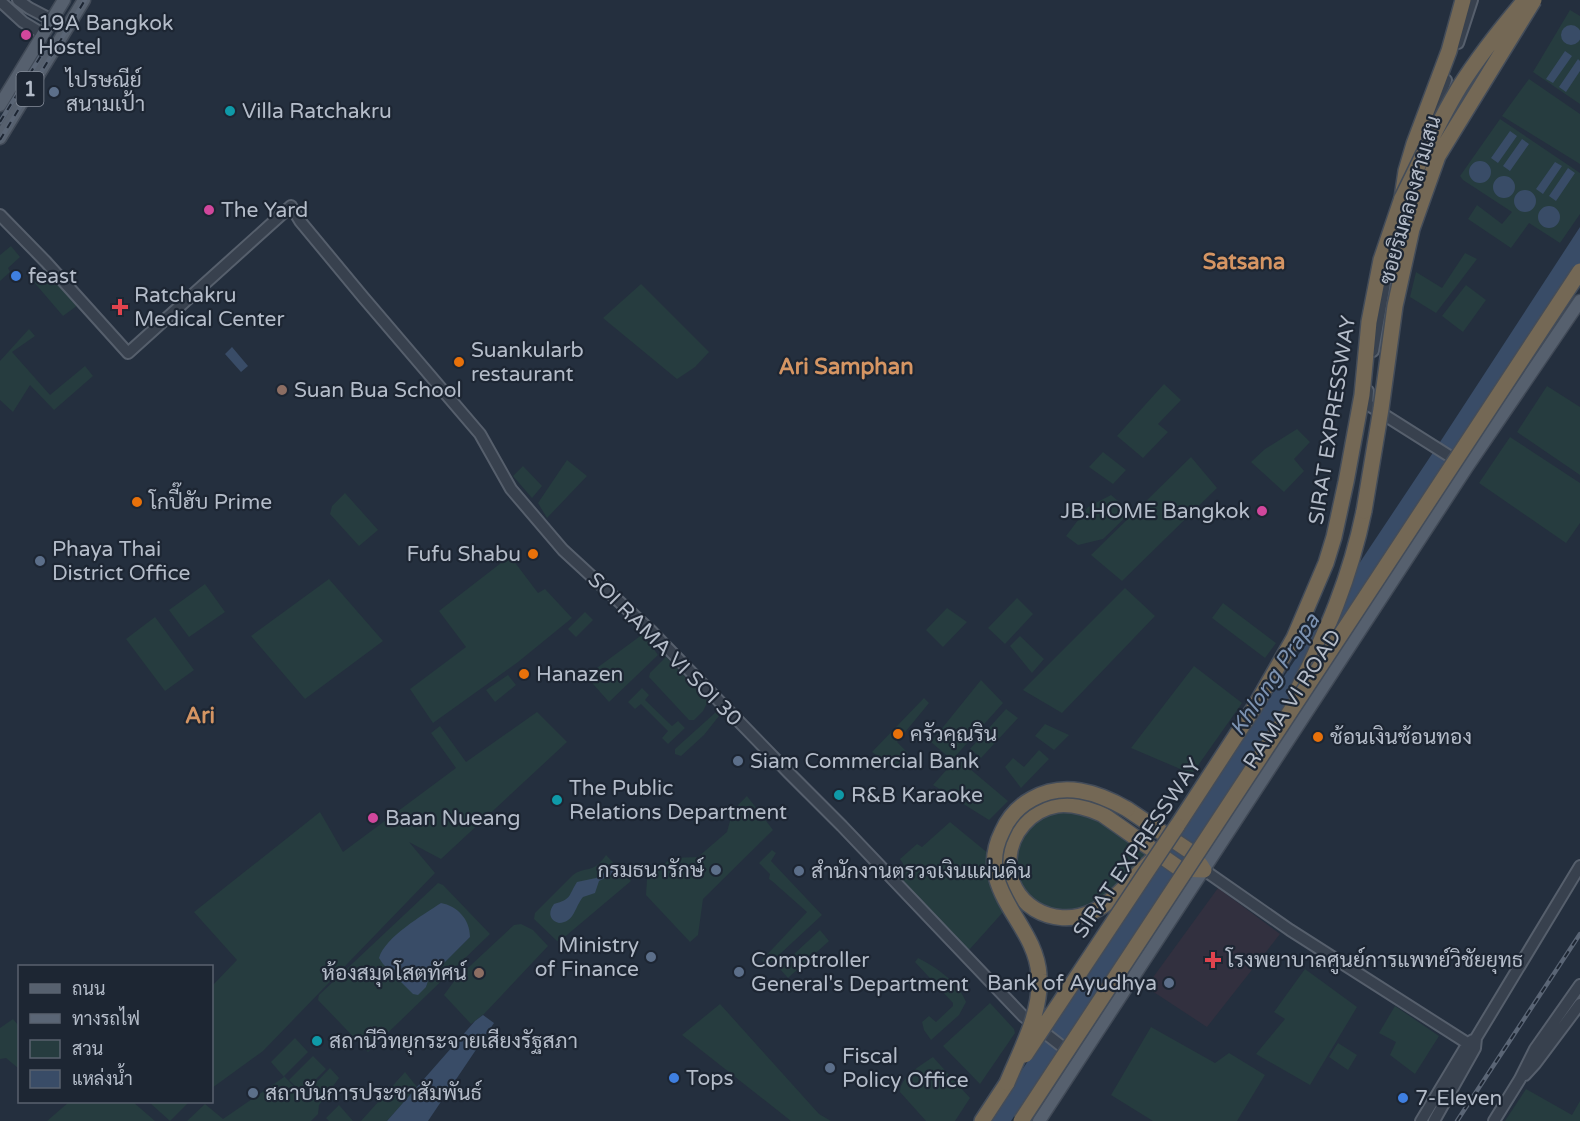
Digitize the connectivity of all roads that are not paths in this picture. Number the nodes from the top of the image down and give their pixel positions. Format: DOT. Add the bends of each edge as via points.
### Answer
graph roads {
  1 [pos="18,0"];
  2 [pos="64,0"];
  3 [pos="84,0"];
  4 [pos="1463,0"];
  5 [pos="1472,0"];
  6 [pos="1525,0"];
  7 [pos="1534,0"];
  8 [pos="0,1"];
  9 [pos="51,20"];
  10 [pos="43,34"];
  11 [pos="60,40"];
  12 [pos="0,105"];
  13 [pos="0,138"];
  14 [pos="1402,198"];
  15 [pos="0,215"];
  16 [pos="1580,271"];
  17 [pos="1580,301"];
  18 [pos="1467,467"];
  19 [pos="1277,731"];
  20 [pos="1156,855"];
  21 [pos="1580,866"];
  22 [pos="1204,870"];
  23 [pos="1580,985"];
  24 [pos="1580,1004"];
  25 [pos="1473,1043"];
  26 [pos="1078,1059"];
  27 [pos="1520,1079"];
  28 [pos="1007,1083"];
  29 [pos="1430,1120"];
  30 [pos="982,1121"];
  31 [pos="1021,1121"];
  32 [pos="1039,1121"];
  33 [pos="1494,1121"];
  1 -- 9 [label="street"];
  2 -- 9 [label="main road, 1"];
  3 -- 11 [label="main road, 1"];
  4 -- 14 [label="highway, SIRAT EXPRESSWAY" via="1449,51 1414,144"];
  5 -- 18 [label="street, ซอยริมคลองสามเสน" via="1425,140 1387,272 1367,404"];
  6 -- 14 [label="highway, bridge" via="1461,85"];
  7 -- 19 [label="highway, bridge" via="1438,156 1425,191 1395,306 1357,542 1316,655"];
  8 -- 10 [label="street"];
  9 -- 10 [label="main road, 1"];
  10 -- 11 [label="main road"];
  10 -- 12 [label="main road, 1"];
  11 -- 13 [label="main road, 1"];
  14 -- 20 [label="highway, SIRAT EXPRESSWAY, bridge" via="1381,260 1346,482 1318,584 1294,638 1254,708"];
  15 -- 26 [label="street, SOI RAMA VI SOI 30" via="128,353 291,206 480,434 511,489 569,556 651,631 1026,1019"];
  16 -- 19 [label="highway, bridge"];
  17 -- 18 [label="main road, RAMA VI ROAD"];
  18 -- 22 [label="main road, RAMA VI ROAD"];
  19 -- 31 [label="highway, bridge"];
  20 -- 20 [label="highway, bridge" via="1119,893 1094,911 1068,919 1037,912 1013,885 1008,859 1025,821 1058,805 1088,807 1102,814"];
  20 -- 22 [label="highway" via="1180,869"];
  20 -- 28 [label="highway, SIRAT EXPRESSWAY, bridge"];
  21 -- 25 [label="street"];
  22 -- 25 [label="street" via="1290,930"];
  22 -- 26 [label="main road, RAMA VI ROAD"];
  22 -- 28 [label="highway, bridge" via="1191,852 1127,809 1094,793 1051,791 1039,795 1010,817 997,840 997,882 1035,952 1040,982 1038,1002"];
  23 -- 27 [label="street" via="1535,1049"];
  24 -- 27 [label="street"];
  25 -- 29 [label="street"];
  26 -- 32 [label="main road, RAMA VI ROAD"];
  27 -- 33 [label="street"];
  28 -- 30 [label="highway, SIRAT EXPRESSWAY"];
}
